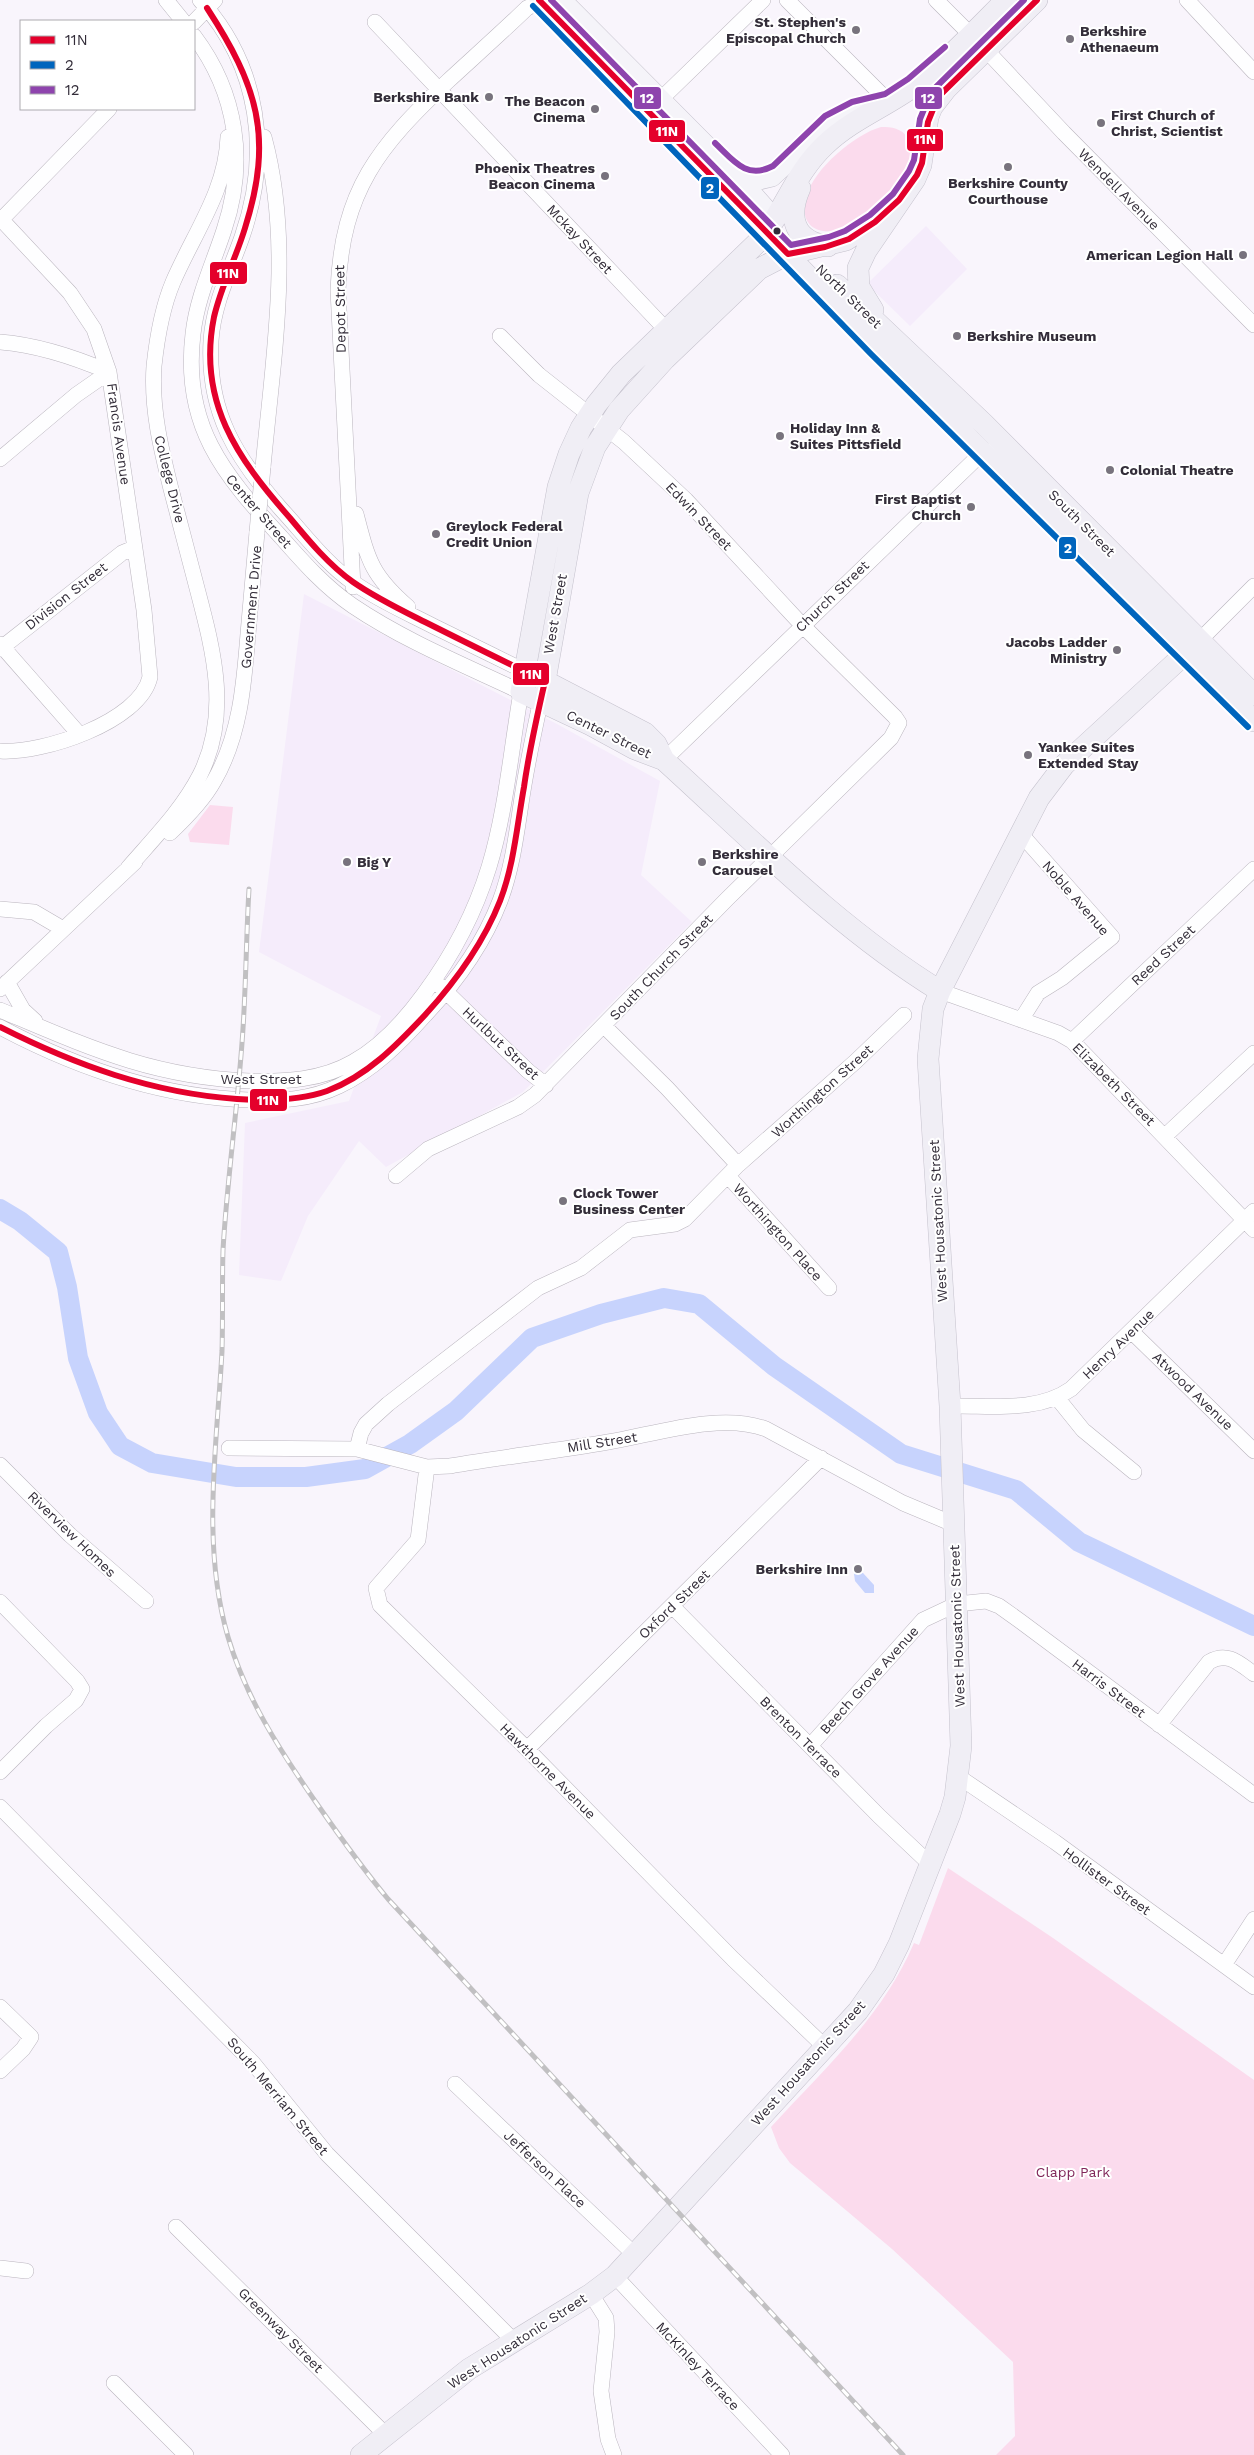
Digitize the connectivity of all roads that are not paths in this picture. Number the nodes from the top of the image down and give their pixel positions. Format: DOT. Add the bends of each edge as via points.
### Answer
graph roads {
  1 [pos="166,0"];
  2 [pos="541,0"];
  3 [pos="562,0"];
  4 [pos="763,0"];
  5 [pos="787,0"];
  6 [pos="936,0"];
  7 [pos="1006,0"];
  8 [pos="1037,0"];
  9 [pos="1187,0"];
  10 [pos="208,3"];
  11 [pos="182,20"];
  12 [pos="195,21"];
  13 [pos="375,22"];
  14 [pos="195,38"];
  15 [pos="978,43"];
  16 [pos="1254,72"];
  17 [pos="217,74"];
  18 [pos="440,89"];
  19 [pos="660,100"];
  20 [pos="254,101"];
  21 [pos="889,102"];
  22 [pos="108,110"];
  23 [pos="736,175"];
  24 [pos="906,191"];
  25 [pos="1,219"];
  26 [pos="778,223"];
  27 [pos="829,246"];
  28 [pos="795,252"];
  29 [pos="1254,325"];
  30 [pos="500,336"];
  31 [pos="673,338"];
  32 [pos="0,342"];
  33 [pos="909,352"];
  34 [pos="109,372"];
  35 [pos="589,415"];
  36 [pos="606,428"];
  37 [pos="1009,449"];
  38 [pos="983,452"];
  39 [pos="0,459"];
  40 [pos="350,488"];
  41 [pos="134,548"];
  42 [pos="353,583"];
  43 [pos="1254,586"];
  44 [pos="354,606"];
  45 [pos="423,620"];
  46 [pos="802,625"];
  47 [pos="1,647"];
  48 [pos="1192,647"];
  49 [pos="524,671"];
  50 [pos="543,691"];
  51 [pos="521,692"];
  52 [pos="1254,695"];
  53 [pos="1254,721"];
  54 [pos="899,723"];
  55 [pos="80,734"];
  56 [pos="0,751"];
  57 [pos="664,760"];
  58 [pos="1020,833"];
  59 [pos="772,857"];
  60 [pos="128,868"];
  61 [pos="1254,869"];
  62 [pos="0,909"];
  63 [pos="64,929"];
  64 [pos="434,980"];
  65 [pos="4,985"];
  66 [pos="447,991"];
  67 [pos="940,991"];
  68 [pos="0,1010"];
  69 [pos="904,1015"];
  70 [pos="1021,1020"];
  71 [pos="604,1026"];
  72 [pos="0,1027"];
  73 [pos="51,1032"];
  74 [pos="1072,1041"];
  75 [pos="1254,1053"];
  76 [pos="546,1084"];
  77 [pos="1165,1136"];
  78 [pos="738,1165"];
  79 [pos="396,1176"];
  80 [pos="728,1176"];
  81 [pos="1251,1220"];
  82 [pos="829,1288"];
  83 [pos="1131,1331"];
  84 [pos="1058,1399"];
  85 [pos="950,1406"];
  86 [pos="229,1448"];
  87 [pos="357,1449"];
  88 [pos="1254,1451"];
  89 [pos="821,1458"];
  90 [pos="0,1465"];
  91 [pos="427,1467"];
  92 [pos="1134,1472"];
  93 [pos="953,1517"];
  94 [pos="146,1601"];
  95 [pos="0,1602"];
  96 [pos="957,1604"];
  97 [pos="672,1606"];
  98 [pos="1254,1674"];
  99 [pos="1159,1725"];
  100 [pos="810,1746"];
  101 [pos="528,1749"];
  102 [pos="0,1772"];
  103 [pos="959,1777"];
  104 [pos="1254,1795"];
  105 [pos="0,1807"];
  106 [pos="931,1865"];
  107 [pos="1254,1919"];
  108 [pos="1224,1965"];
  109 [pos="1254,1987"];
  110 [pos="0,2007"];
  111 [pos="825,2047"];
  112 [pos="0,2071"];
  113 [pos="455,2084"];
  114 [pos="176,2227"];
  115 [pos="635,2255"];
  116 [pos="0,2268"];
  117 [pos="26,2271"];
  118 [pos="614,2276"];
  119 [pos="591,2294"];
  120 [pos="515,2342"];
  121 [pos="114,2384"];
  122 [pos="385,2434"];
  123 [pos="186,2455"];
  124 [pos="361,2455"];
  125 [pos="614,2455"];
  126 [pos="782,2455"];
  1 -- 11 [label="street"];
  2 -- 18 [label="street, Depot Street" via="527,8"];
  2 -- 26 [label="main road, North Street"];
  3 -- 19 [label="main road, North Street"];
  4 -- 19 [label="street"];
  5 -- 21 [label="street"];
  6 -- 15 [label="street, Wendell Avenue"];
  7 -- 15 [label="highway"];
  8 -- 15 [label="highway"];
  9 -- 16 [label="street"];
  10 -- 12 [label="street"];
  10 -- 20 [label="street, Center Street" via="238,59"];
  13 -- 18 [label="street, Mckay Street"];
  14 -- 17 [label="street, Center Street"];
  15 -- 21 [label="highway"];
  15 -- 24 [label="highway" via="932,107 921,165"];
  15 -- 29 [label="street, Wendell Avenue"];
  17 -- 44 [label="street, Center Street" via="236,131 237,177 229,214 201,295 193,333 192,370 198,409 215,454 239,491 317,577"];
  17 -- 60 [label="street, College Drive" via="228,137 225,169 216,196 168,295 157,344 153,389 159,438 214,658 218,689 216,723 207,758 186,798"];
  18 -- 31 [label="street, Mckay Street"];
  18 -- 40 [label="street, Depot Street" via="399,128 374,162 356,199 343,241 339,261 339,319"];
  19 -- 23 [label="main road, North Street"];
  20 -- 42 [label="street, Center Street" via="257,152 253,198 219,300 211,339 216,401 229,438 245,465 315,547"];
  20 -- 60 [label="street, Government Drive, bridge" via="272,182 279,259 244,685 238,721 215,780 190,813"];
  21 -- 23 [label="main road" via="855,110 830,123 768,179 755,181"];
  21 -- 26 [label="highway" via="848,127 814,157 794,201"];
  22 -- 25 [label="street"];
  23 -- 26 [label="main road, North Street"];
  24 -- 27 [label="highway, West Street" via="864,230"];
  24 -- 33 [label="highway" via="862,256 857,281 865,300"];
  25 -- 34 [label="street, Francis Avenue" via="70,293 94,329"];
  26 -- 27 [label="highway" via="818,245"];
  26 -- 28 [label="highway, North Street"];
  26 -- 31 [label="highway, West Street"];
  27 -- 28 [label="highway, West Street"];
  28 -- 31 [label="highway, West Street" via="759,270"];
  28 -- 33 [label="highway, North Street"];
  28 -- 38 [label="highway, South Street" via="877,348"];
  30 -- 35 [label="street, Edwin Street" via="539,375"];
  31 -- 35 [label="highway, West Street" via="621,374"];
  31 -- 36 [label="highway, West Street"];
  32 -- 34 [label="street" via="42,348"];
  33 -- 37 [label="highway, South Street"];
  34 -- 39 [label="street" via="76,395"];
  34 -- 41 [label="street, Francis Avenue"];
  35 -- 36 [label="street, Edwin Street"];
  35 -- 49 [label="highway, West Street" via="569,454 558,487"];
  36 -- 46 [label="street, Edwin Street" via="686,500"];
  36 -- 50 [label="highway, West Street" via="588,462 578,493"];
  37 -- 38 [label="street"];
  37 -- 48 [label="highway, South Street"];
  38 -- 46 [label="street, Church Street"];
  38 -- 48 [label="highway, South Street"];
  40 -- 42 [label="street, Depot Street"];
  40 -- 45 [label="street, Depot Street" via="374,570 388,591"];
  41 -- 47 [label="street, Division Street" via="122,553"];
  41 -- 55 [label="street, Francis Avenue" via="144,610 148,686 136,703 100,726"];
  42 -- 44 [label="street, Depot Street"];
  42 -- 45 [label="street, Center Street"];
  43 -- 48 [label="street"];
  44 -- 51 [label="street, Center Street" via="405,636"];
  45 -- 49 [label="street, Center Street"];
  46 -- 54 [label="street, Edwin Street" via="896,716"];
  46 -- 57 [label="street, Church Street"];
  47 -- 55 [label="street"];
  48 -- 52 [label="highway, South Street"];
  48 -- 53 [label="highway, South Street"];
  48 -- 58 [label="highway, West Housatonic Street" via="1064,765 1039,798"];
  49 -- 50 [label="street, Center Street"];
  49 -- 51 [label="highway, West Street"];
  50 -- 51 [label="highway, Center Street"];
  50 -- 57 [label="highway, Center Street" via="590,724 635,749"];
  50 -- 66 [label="street, West Street" via="516,844 506,882 485,936"];
  51 -- 64 [label="street, West Street" via="489,867 466,924"];
  54 -- 59 [label="street, South Church Street" via="891,738"];
  55 -- 56 [label="street" via="52,746"];
  57 -- 59 [label="highway, Center Street"];
  58 -- 67 [label="highway, West Housatonic Street"];
  58 -- 70 [label="street, Noble Avenue" via="1112,937 1062,978 1038,993"];
  59 -- 67 [label="highway, Center Street" via="878,951"];
  59 -- 71 [label="street, South Church Street"];
  60 -- 63 [label="street, Government Drive"];
  61 -- 74 [label="street, Reed Street"];
  62 -- 63 [label="street" via="34,912"];
  63 -- 65 [label="street, Government Drive"];
  64 -- 66 [label="street, Hurlbut Street"];
  64 -- 73 [label="street, West Street" via="406,1016 374,1048 335,1070 303,1079 222,1080 172,1073 120,1059"];
  65 -- 73 [label="street, West Street" via="23,1010"];
  66 -- 72 [label="street, West Street" via="392,1050 354,1078 321,1094 279,1101 222,1099 143,1085 59,1056"];
  66 -- 76 [label="street, Hurlbut Street" via="528,1071"];
  67 -- 70 [label="street, Elizabeth Street"];
  67 -- 85 [label="highway, West Housatonic Street" via="933,1009 928,1060"];
  68 -- 73 [label="street, West Street"];
  69 -- 78 [label="street, Worthington Street"];
  70 -- 74 [label="street, Elizabeth Street"];
  71 -- 76 [label="street, South Church Street"];
  71 -- 78 [label="street"];
  74 -- 77 [label="street, Elizabeth Street"];
  75 -- 77 [label="street"];
  76 -- 79 [label="street, South Church Street" via="518,1107 428,1149"];
  77 -- 81 [label="street, Elizabeth Street"];
  78 -- 80 [label="street, Worthington Street"];
  80 -- 82 [label="street, Worthington Place"];
  80 -- 87 [label="street, Worthington Street" via="685,1219 675,1224 630,1230 582,1268 538,1288 516,1304 366,1424 360,1433"];
  81 -- 83 [label="street, Henry Avenue"];
  83 -- 84 [label="street, Henry Avenue"];
  83 -- 88 [label="street, Atwood Avenue"];
  84 -- 85 [label="street, Henry Avenue" via="1041,1404"];
  84 -- 92 [label="street" via="1083,1430"];
  85 -- 93 [label="highway, West Housatonic Street"];
  86 -- 87 [label="street, Mill Street"];
  87 -- 91 [label="street, Mill Street"];
  89 -- 91 [label="street, Mill Street" via="755,1425 708,1422 606,1442"];
  89 -- 93 [label="street, Mill Street" via="903,1503"];
  89 -- 97 [label="street, Oxford Street"];
  90 -- 94 [label="street, Riverview Homes" via="70,1535"];
  91 -- 101 [label="street, Hawthorne Avenue" via="418,1540 382,1579 376,1588 377,1598 380,1605"];
  93 -- 96 [label="highway, West Housatonic Street"];
  95 -- 102 [label="street" via="82,1690 76,1700"];
  96 -- 99 [label="street, Harris Street" via="986,1601 999,1606"];
  96 -- 100 [label="street, Beech Grove Avenue" via="923,1620"];
  96 -- 103 [label="highway, West Housatonic Street"];
  97 -- 100 [label="street, Brenton Terrace"];
  97 -- 101 [label="street, Oxford Street"];
  98 -- 99 [label="street" via="1227,1657 1216,1658"];
  99 -- 104 [label="street, Harris Street"];
  100 -- 106 [label="street, Brenton Terrace"];
  101 -- 111 [label="street, Hawthorne Avenue" via="733,1960"];
  103 -- 106 [label="highway, West Housatonic Street" via="950,1814"];
  103 -- 108 [label="street, Hollister Street" via="1055,1842"];
  105 -- 120 [label="street, South Merriam Street" via="253,2063 327,2154"];
  106 -- 111 [label="highway, West Housatonic Street" via="884,1974 858,2011"];
  107 -- 108 [label="street"];
  108 -- 109 [label="street, Hollister Street"];
  110 -- 112 [label="street" via="31,2037"];
  111 -- 115 [label="highway, West Housatonic Street"];
  113 -- 115 [label="street, Jefferson Place"];
  114 -- 122 [label="street, Greenway Street"];
  115 -- 118 [label="highway, West Housatonic Street"];
  116 -- 117 [label="street"];
  118 -- 119 [label="highway, West Housatonic Street"];
  118 -- 126 [label="street, McKinley Terrace"];
  119 -- 120 [label="highway, West Housatonic Street"];
  119 -- 125 [label="street" via="606,2318 601,2391"];
  120 -- 122 [label="highway, West Housatonic Street" via="469,2370"];
  121 -- 123 [label="street"];
  122 -- 124 [label="highway, West Housatonic Street"];
}
